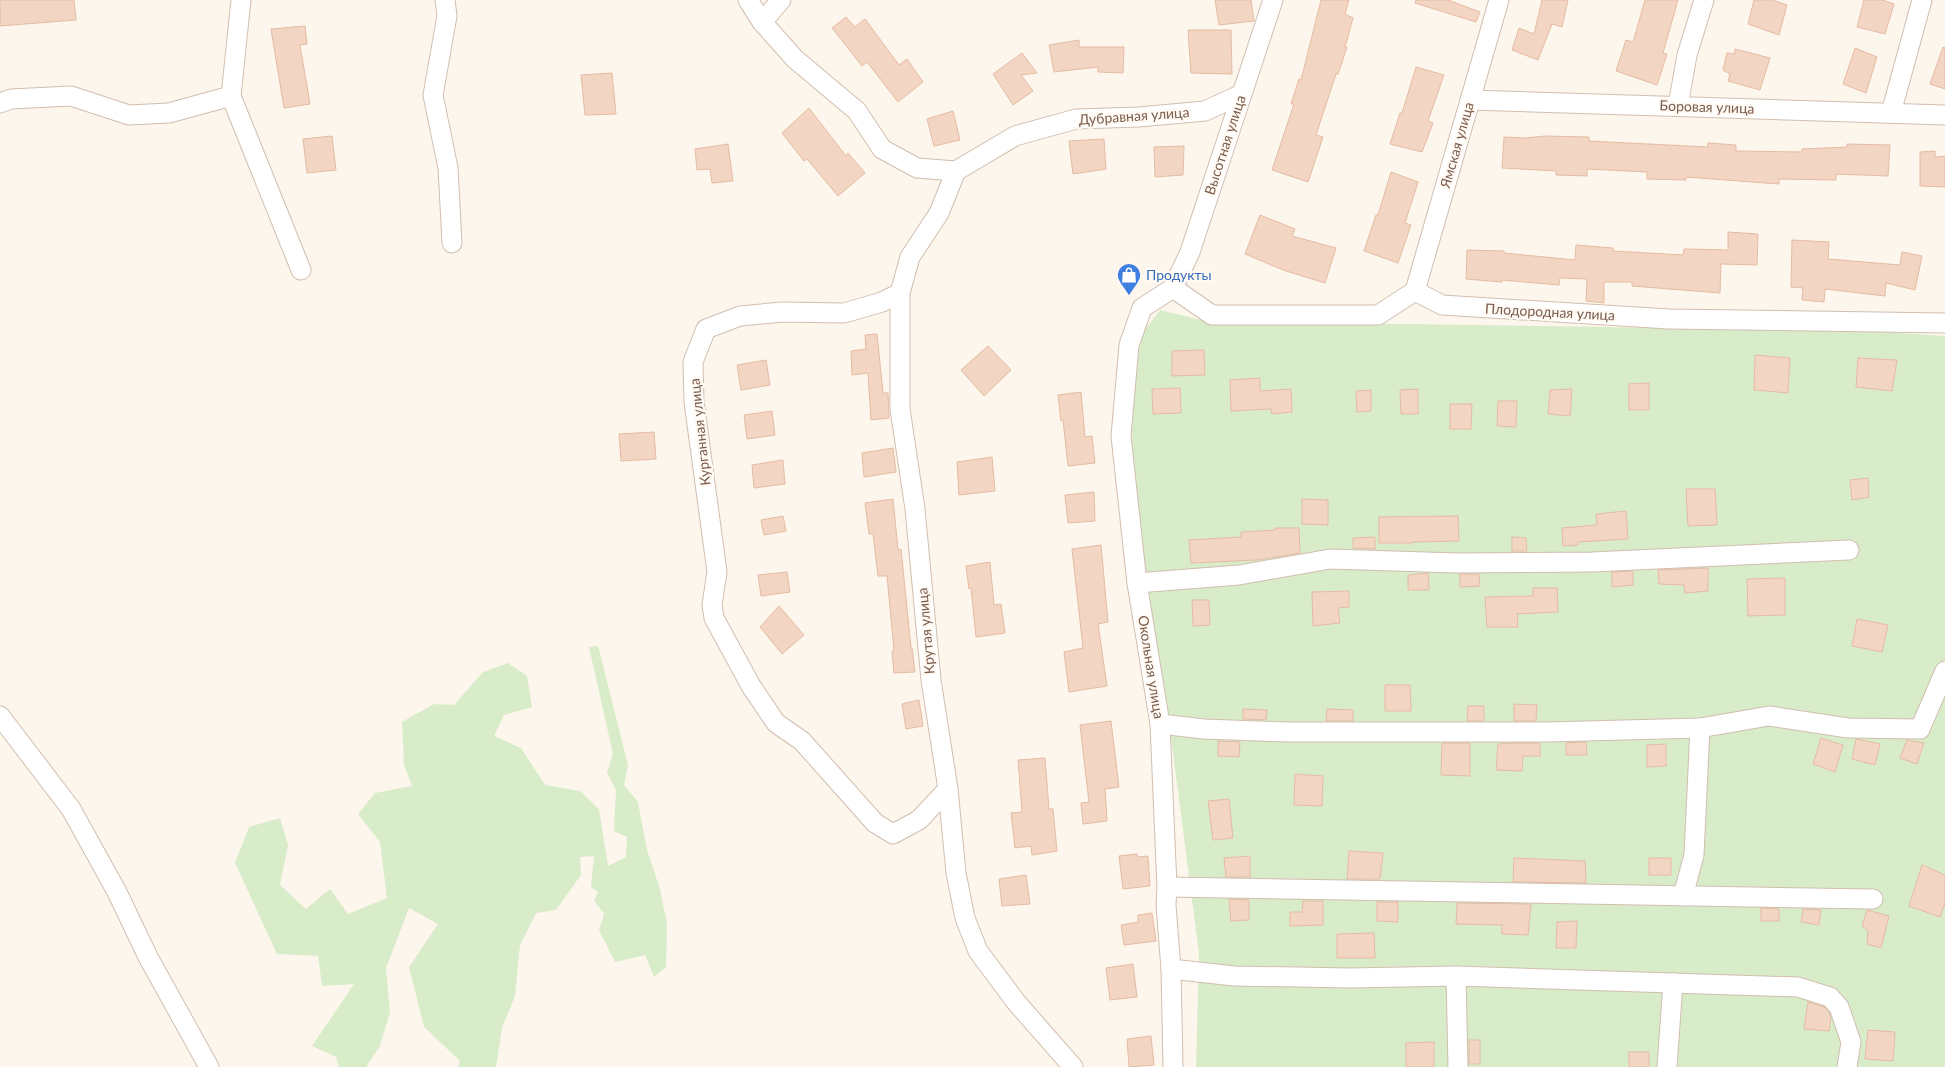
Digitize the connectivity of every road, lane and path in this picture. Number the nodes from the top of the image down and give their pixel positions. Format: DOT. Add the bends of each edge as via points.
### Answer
graph roads {
  1 [pos="241,0"];
  2 [pos="446,0"];
  3 [pos="748,0"];
  4 [pos="781,0"];
  5 [pos="1273,0"];
  6 [pos="1499,0"];
  7 [pos="1704,0"];
  8 [pos="1922,0"];
  9 [pos="762,22"];
  10 [pos="1242,94"];
  11 [pos="231,96"];
  12 [pos="1470,100"];
  13 [pos="0,103"];
  14 [pos="1678,106"];
  15 [pos="1891,113"];
  16 [pos="1945,115"];
  17 [pos="956,171"];
  18 [pos="452,243"];
  19 [pos="302,270"];
  20 [pos="1173,288"];
  21 [pos="1415,291"];
  22 [pos="900,293"];
  23 [pos="1945,323"];
  24 [pos="1849,550"];
  25 [pos="1137,584"];
  26 [pos="1945,671"];
  27 [pos="0,716"];
  28 [pos="1160,724"];
  29 [pos="1700,728"];
  30 [pos="948,789"];
  31 [pos="1167,887"];
  32 [pos="1683,896"];
  33 [pos="1873,899"];
  34 [pos="1171,969"];
  35 [pos="1456,976"];
  36 [pos="1673,983"];
  37 [pos="209,1067"];
  38 [pos="1073,1067"];
  39 [pos="1173,1067"];
  40 [pos="1458,1067"];
  41 [pos="1667,1067"];
  42 [pos="1847,1067"];
  1 -- 11 [label="street"];
  2 -- 18 [label="street" via="447,16 433,94 448,168"];
  3 -- 9 [label="street"];
  4 -- 9 [label="street"];
  5 -- 10 [label="street, Высотная улица"];
  6 -- 12 [label="street, Ямская улица"];
  7 -- 14 [label="street" via="1687,55"];
  8 -- 15 [label="street"];
  9 -- 17 [label="street" via="795,58 856,111 882,149 917,168"];
  10 -- 17 [label="street, Дубравная улица" via="1205,111 1076,119 1015,136"];
  10 -- 20 [label="street, Высотная улица" via="1190,252"];
  11 -- 13 [label="street" via="169,113 129,115 71,96 11,99"];
  11 -- 19 [label="street"];
  12 -- 14 [label="street, Боровая улица"];
  12 -- 21 [label="street, Ямская улица"];
  14 -- 15 [label="street, Боровая улица"];
  15 -- 16 [label="street, Боровая улица"];
  17 -- 22 [label="street, Крутая улица" via="939,213 910,257"];
  20 -- 21 [label="street" via="1212,315 1378,315"];
  20 -- 25 [label="street, Окольная улица" via="1142,308 1129,345 1121,436"];
  21 -- 23 [label="street, Плодородная улица" via="1442,305 1452,306 1669,319"];
  22 -- 30 [label="street, Крутая улица" via="900,409 915,509 931,680"];
  22 -- 30 [label="street, Курганная улица" via="844,313 782,312 740,316 706,329 693,362 694,402 717,572 712,605 714,618 751,686 776,723 802,741 875,823 893,834 919,820"];
  24 -- 25 [label="street" via="1592,562 1457,563 1330,559 1239,575"];
  25 -- 28 [label="street, Окольная улица"];
  26 -- 29 [label="street" via="1920,729 1848,728 1769,716"];
  27 -- 37 [label="street" via="70,809"];
  28 -- 29 [label="street" via="1288,732 1547,732"];
  28 -- 31 [label="street, Окольная улица"];
  29 -- 32 [label="street" via="1694,855"];
  30 -- 38 [label="street, Крутая улица" via="956,872 965,918 978,952 1016,1002"];
  31 -- 32 [label="street"];
  31 -- 34 [label="street, Окольная улица"];
  32 -- 33 [label="street"];
  34 -- 35 [label="street" via="1234,976"];
  34 -- 39 [label="street, Окольная улица"];
  35 -- 36 [label="street"];
  35 -- 40 [label="street"];
  36 -- 41 [label="street"];
  36 -- 42 [label="street" via="1798,987 1830,996 1839,1007 1850,1042"];
}
